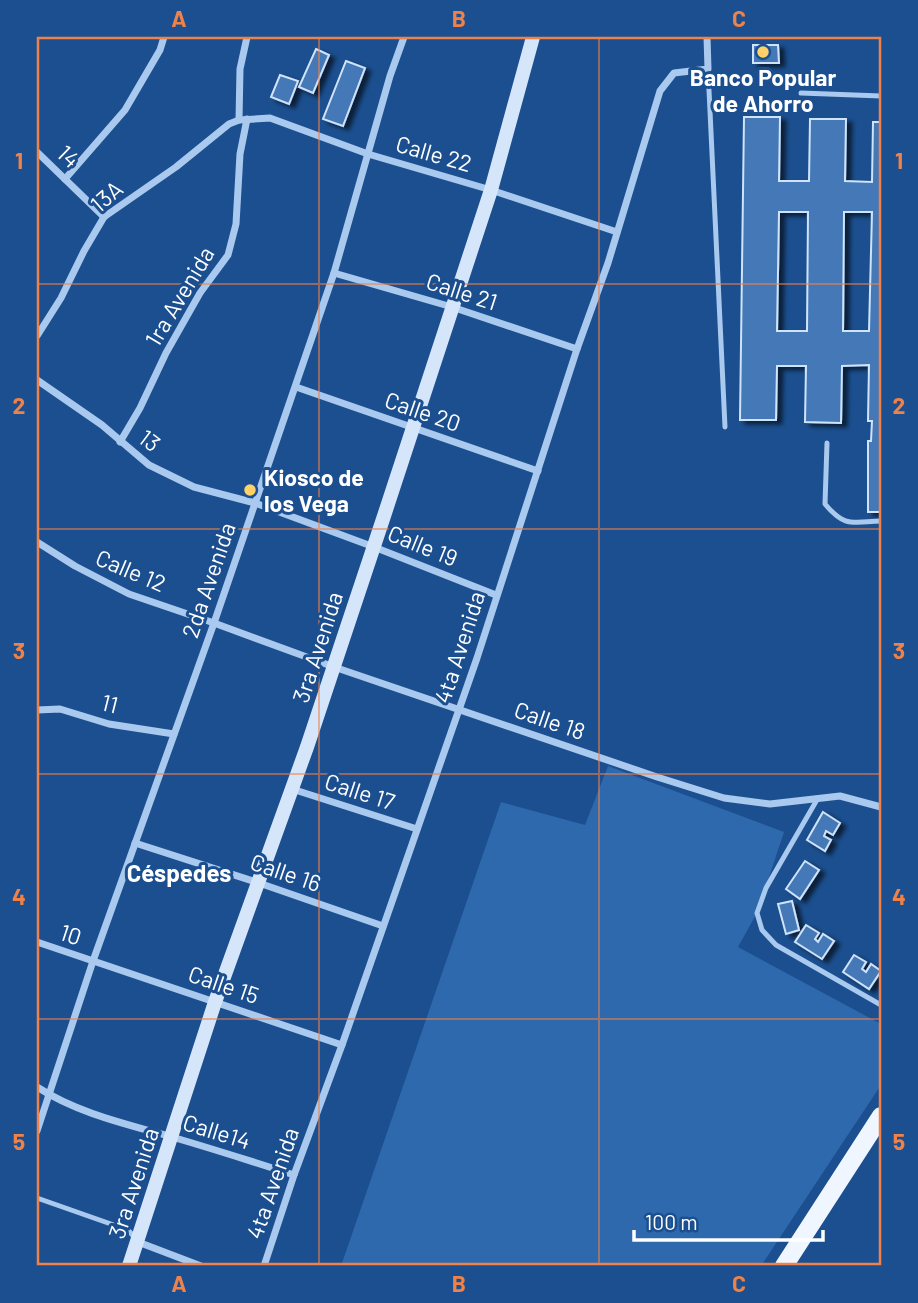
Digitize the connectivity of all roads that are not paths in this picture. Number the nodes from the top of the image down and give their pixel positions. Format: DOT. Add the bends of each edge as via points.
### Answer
graph roads {
  1 [pos="164,37"];
  2 [pos="247,37"];
  3 [pos="404,37"];
  4 [pos="533,37"];
  5 [pos="707,37"];
  6 [pos="708,69"];
  7 [pos="802,93"];
  8 [pos="881,96"];
  9 [pos="243,119"];
  10 [pos="37,152"];
  11 [pos="368,154"];
  12 [pos="65,179"];
  13 [pos="491,190"];
  14 [pos="104,217"];
  15 [pos="617,232"];
  16 [pos="334,273"];
  17 [pos="452,307"];
  18 [pos="37,336"];
  19 [pos="577,349"];
  20 [pos="37,380"];
  21 [pos="296,387"];
  22 [pos="725,426"];
  23 [pos="413,427"];
  24 [pos="120,442"];
  25 [pos="827,443"];
  26 [pos="538,471"];
  27 [pos="256,503"];
  28 [pos="881,521"];
  29 [pos="37,542"];
  30 [pos="374,547"];
  31 [pos="496,595"];
  32 [pos="214,622"];
  33 [pos="334,667"];
  34 [pos="459,709"];
  35 [pos="37,710"];
  36 [pos="174,734"];
  37 [pos="292,789"];
  38 [pos="818,798"];
  39 [pos="881,807"];
  40 [pos="417,829"];
  41 [pos="135,843"];
  42 [pos="260,883"];
  43 [pos="383,926"];
  44 [pos="37,942"];
  45 [pos="93,961"];
  46 [pos="215,1002"];
  47 [pos="881,1005"];
  48 [pos="342,1045"];
  49 [pos="37,1087"];
  50 [pos="49,1094"];
  51 [pos="881,1116"];
  52 [pos="37,1131"];
  53 [pos="172,1137"];
  54 [pos="295,1175"];
  55 [pos="37,1198"];
  56 [pos="138,1242"];
  57 [pos="129,1266"];
  58 [pos="201,1266"];
  59 [pos="264,1266"];
  60 [pos="784,1266"];
  1 -- 12 [label="street" via="125,110"];
  2 -- 9 [label="street, 1ra Avenida" via="240,69"];
  3 -- 11 [label="street, 2da Avenida"];
  4 -- 13 [label="street, 3ra Avenida"];
  5 -- 6 [label="street"];
  6 -- 15 [label="street, 4ta Avenida" via="674,74 660,91"];
  6 -- 22 [label="lane"];
  7 -- 8 [label="lane"];
  9 -- 11 [label="street, Calle 22" via="270,118"];
  9 -- 14 [label="street, 13A" via="229,124"];
  9 -- 24 [label="street, 1ra Avenida" via="236,224 228,254 200,293"];
  10 -- 12 [label="street, 14"];
  11 -- 13 [label="street, Calle 22"];
  11 -- 16 [label="street, 2da Avenida"];
  12 -- 14 [label="street, 14"];
  13 -- 15 [label="street, Calle 22"];
  13 -- 17 [label="street, 3ra Avenida"];
  14 -- 18 [label="street, 13A"];
  15 -- 19 [label="street, 4ta Avenida"];
  16 -- 17 [label="street, Calle 21"];
  16 -- 21 [label="street, 2da Avenida"];
  17 -- 19 [label="street, Calle 21"];
  17 -- 23 [label="street, 3ra Avenida"];
  19 -- 26 [label="street, 4ta Avenida"];
  20 -- 24 [label="street, 13"];
  21 -- 23 [label="street, Calle 20"];
  21 -- 27 [label="street, 2da Avenida"];
  23 -- 26 [label="street, Calle 20"];
  23 -- 30 [label="street, 3ra Avenida"];
  24 -- 27 [label="street, 13" via="149,465 194,487"];
  25 -- 28 [label="lane" via="825,504 844,522"];
  26 -- 31 [label="street, 4ta Avenida"];
  27 -- 30 [label="street, Calle 19"];
  27 -- 32 [label="street, 2da Avenida"];
  29 -- 32 [label="street, Calle 12" via="129,594"];
  30 -- 31 [label="street, Calle 19"];
  30 -- 33 [label="street, 3ra Avenida"];
  31 -- 34 [label="street, 4ta Avenida"];
  32 -- 33 [label="street, Calle 18"];
  32 -- 36 [label="street, 2da Avenida"];
  33 -- 34 [label="street, Calle 18"];
  33 -- 37 [label="street, 3ra Avenida"];
  34 -- 38 [label="street, Calle 18" via="724,798 770,804"];
  34 -- 40 [label="street, 4ta Avenida"];
  35 -- 36 [label="street, 11" via="60,709 109,724"];
  36 -- 41 [label="street, 2da Avenida"];
  37 -- 40 [label="street, Calle 17"];
  37 -- 42 [label="street, 3ra Avenida"];
  38 -- 39 [label="street, Calle 18" via="839,796"];
  38 -- 47 [label="lane" via="766,888 757,913 762,930 776,945"];
  40 -- 43 [label="street, 4ta Avenida"];
  41 -- 42 [label="street, Calle 16"];
  41 -- 45 [label="street, 2da Avenida"];
  42 -- 43 [label="street, Calle 16"];
  42 -- 46 [label="street, 3ra Avenida"];
  43 -- 48 [label="street, 4ta Avenida"];
  44 -- 45 [label="street, 10"];
  45 -- 46 [label="street, Calle 15"];
  45 -- 50 [label="street, 2da Avenida"];
  46 -- 48 [label="street, Calle 15"];
  46 -- 53 [label="street, 3ra Avenida"];
  48 -- 54 [label="street, 4ta Avenida"];
  49 -- 50 [label="street, Calle14"];
  50 -- 52 [label="street, 2da Avenida"];
  50 -- 53 [label="street, Calle14" via="115,1121"];
  51 -- 60 [label="main road"];
  53 -- 54 [label="street, Calle14"];
  53 -- 56 [label="street, 3ra Avenida"];
  54 -- 59 [label="street, 4ta Avenida"];
  55 -- 56 [label="lane" via="128,1230"];
  56 -- 57 [label="street, 3ra Avenida"];
  56 -- 58 [label="street"];
}
